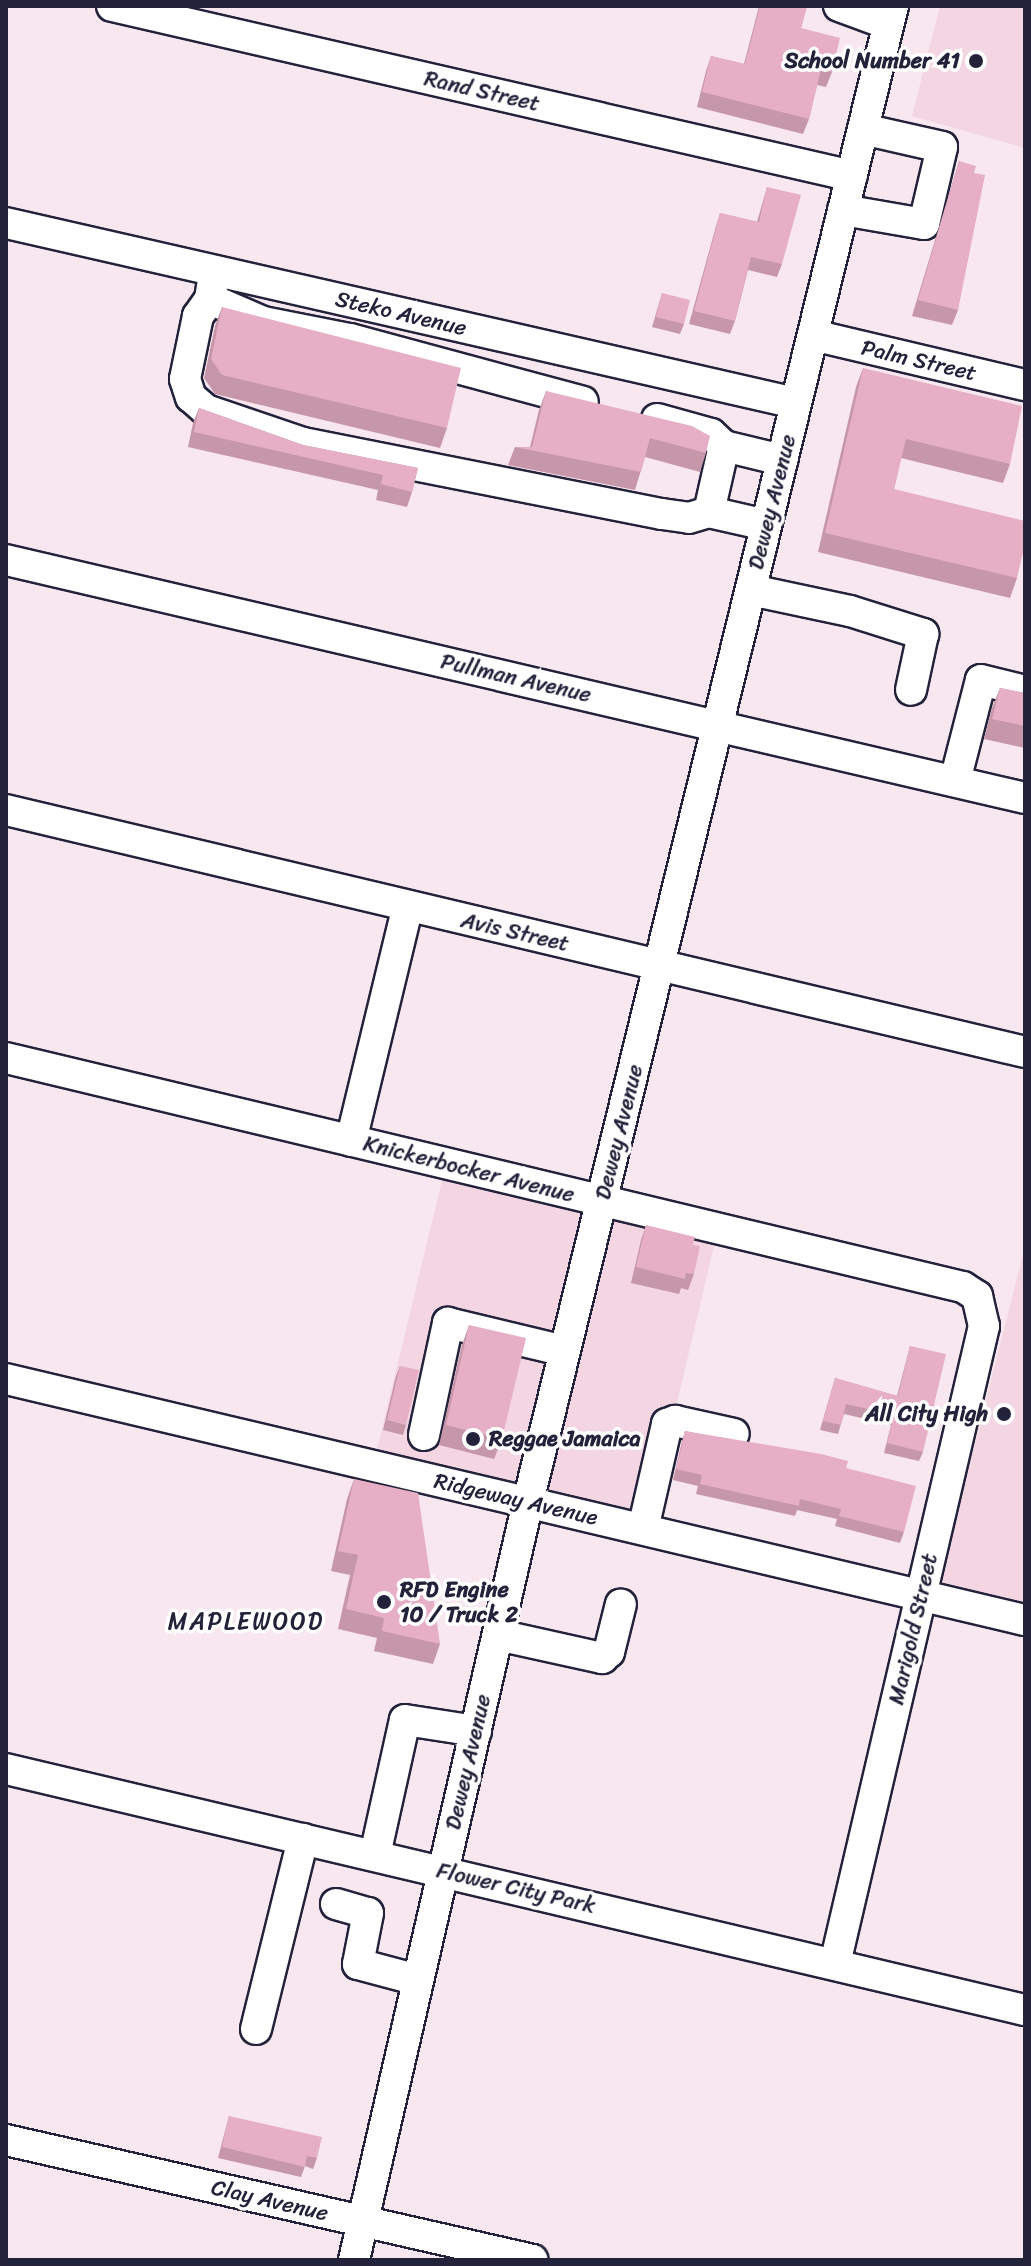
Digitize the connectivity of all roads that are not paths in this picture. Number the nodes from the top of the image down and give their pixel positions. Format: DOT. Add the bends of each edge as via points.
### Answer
graph roads {
  1 [pos="112,6"];
  2 [pos="839,6"];
  3 [pos="891,15"];
  4 [pos="863,129"];
  5 [pos="852,176"];
  6 [pos="843,210"];
  7 [pos="6,223"];
  8 [pos="212,284"];
  9 [pos="813,335"];
  10 [pos="1025,385"];
  11 [pos="796,403"];
  12 [pos="724,446"];
  13 [pos="782,460"];
  14 [pos="709,512"];
  15 [pos="766,525"];
  16 [pos="6,560"];
  17 [pos="751,590"];
  18 [pos="911,690"];
  19 [pos="1025,691"];
  20 [pos="718,725"];
  21 [pos="955,781"];
  22 [pos="1025,798"];
  23 [pos="6,810"];
  24 [pos="408,906"];
  25 [pos="659,966"];
  26 [pos="1025,1052"];
  27 [pos="6,1058"];
  28 [pos="351,1141"];
  29 [pos="602,1201"];
  30 [pos="977,1296"];
  31 [pos="565,1351"];
  32 [pos="6,1379"];
  33 [pos="734,1434"];
  34 [pos="424,1435"];
  35 [pos="528,1502"];
  36 [pos="643,1529"];
  37 [pos="921,1595"];
  38 [pos="621,1604"];
  39 [pos="1025,1620"];
  40 [pos="498,1635"];
  41 [pos="476,1731"];
  42 [pos="6,1769"];
  43 [pos="303,1839"];
  44 [pos="375,1855"];
  45 [pos="443,1871"];
  46 [pos="336,1904"];
  47 [pos="835,1964"];
  48 [pos="418,1980"];
  49 [pos="1025,2010"];
  50 [pos="256,2029"];
  51 [pos="6,2140"];
  52 [pos="363,2221"];
  53 [pos="429,2248"];
  54 [pos="476,2254"];
  55 [pos="354,2260"];
  56 [pos="533,2260"];
  1 -- 5 [label="street, Rand Street"];
  2 -- 3 [label="street"];
  3 -- 4 [label="street, Dewey Avenue"];
  4 -- 5 [label="street, Dewey Avenue"];
  4 -- 6 [label="street" via="942,147 924,224"];
  5 -- 6 [label="street, Dewey Avenue"];
  6 -- 9 [label="street, Dewey Avenue"];
  7 -- 8 [label="street, Steko Avenue"];
  8 -- 11 [label="street, Steko Avenue"];
  8 -- 12 [label="street" via="263,322 350,339 691,427"];
  8 -- 14 [label="street" via="198,316 185,379 191,397 206,410 319,446 662,514 689,518"];
  9 -- 10 [label="street, Palm Street"];
  9 -- 11 [label="street, Dewey Avenue"];
  11 -- 13 [label="street, Dewey Avenue"];
  12 -- 13 [label="street"];
  12 -- 14 [label="street"];
  13 -- 15 [label="street, Dewey Avenue"];
  14 -- 15 [label="street"];
  15 -- 17 [label="street, Dewey Avenue"];
  16 -- 20 [label="street, Pullman Avenue"];
  17 -- 18 [label="street" via="850,611 923,634"];
  17 -- 20 [label="street, Dewey Avenue"];
  19 -- 21 [label="street" via="981,680"];
  20 -- 21 [label="street, Pullman Avenue"];
  20 -- 25 [label="street, Dewey Avenue"];
  21 -- 22 [label="street, Pullman Avenue"];
  23 -- 24 [label="street, Avis Street"];
  24 -- 25 [label="street, Avis Street"];
  24 -- 28 [label="street"];
  25 -- 26 [label="street, Avis Street"];
  25 -- 29 [label="street, Dewey Avenue"];
  27 -- 28 [label="street, Knickerbocker Avenue"];
  28 -- 29 [label="street, Knickerbocker Avenue"];
  29 -- 30 [label="street, Knickerbocker Avenue" via="963,1287"];
  29 -- 31 [label="street, Dewey Avenue"];
  30 -- 37 [label="street, Marigold Street" via="984,1326"];
  31 -- 34 [label="street" via="448,1323"];
  31 -- 35 [label="street, Dewey Avenue"];
  32 -- 35 [label="street, Ridgeway Avenue"];
  33 -- 36 [label="street" via="675,1421 667,1424"];
  35 -- 36 [label="street, Ridgeway Avenue"];
  35 -- 40 [label="street, Dewey Avenue"];
  36 -- 37 [label="street, Ridgeway Avenue"];
  37 -- 39 [label="street, Ridgeway Avenue"];
  37 -- 47 [label="street, Marigold Street"];
  38 -- 40 [label="street" via="609,1652 602,1658"];
  40 -- 41 [label="street, Dewey Avenue"];
  41 -- 44 [label="street" via="405,1720"];
  41 -- 45 [label="street, Dewey Avenue"];
  42 -- 43 [label="street, Flower City Park"];
  43 -- 44 [label="street, Flower City Park"];
  43 -- 50 [label="street"];
  44 -- 45 [label="street, Flower City Park"];
  45 -- 47 [label="street, Flower City Park"];
  45 -- 48 [label="street, Dewey Avenue"];
  46 -- 48 [label="street" via="368,1913 358,1964"];
  47 -- 49 [label="street, Flower City Park"];
  48 -- 52 [label="street, Dewey Avenue"];
  51 -- 52 [label="street, Clay Avenue"];
  52 -- 53 [label="street, Clay Avenue"];
  52 -- 55 [label="street, Dewey Avenue"];
  53 -- 54 [label="street, Clay Avenue"];
  54 -- 56 [label="street, Clay Avenue"];
}
